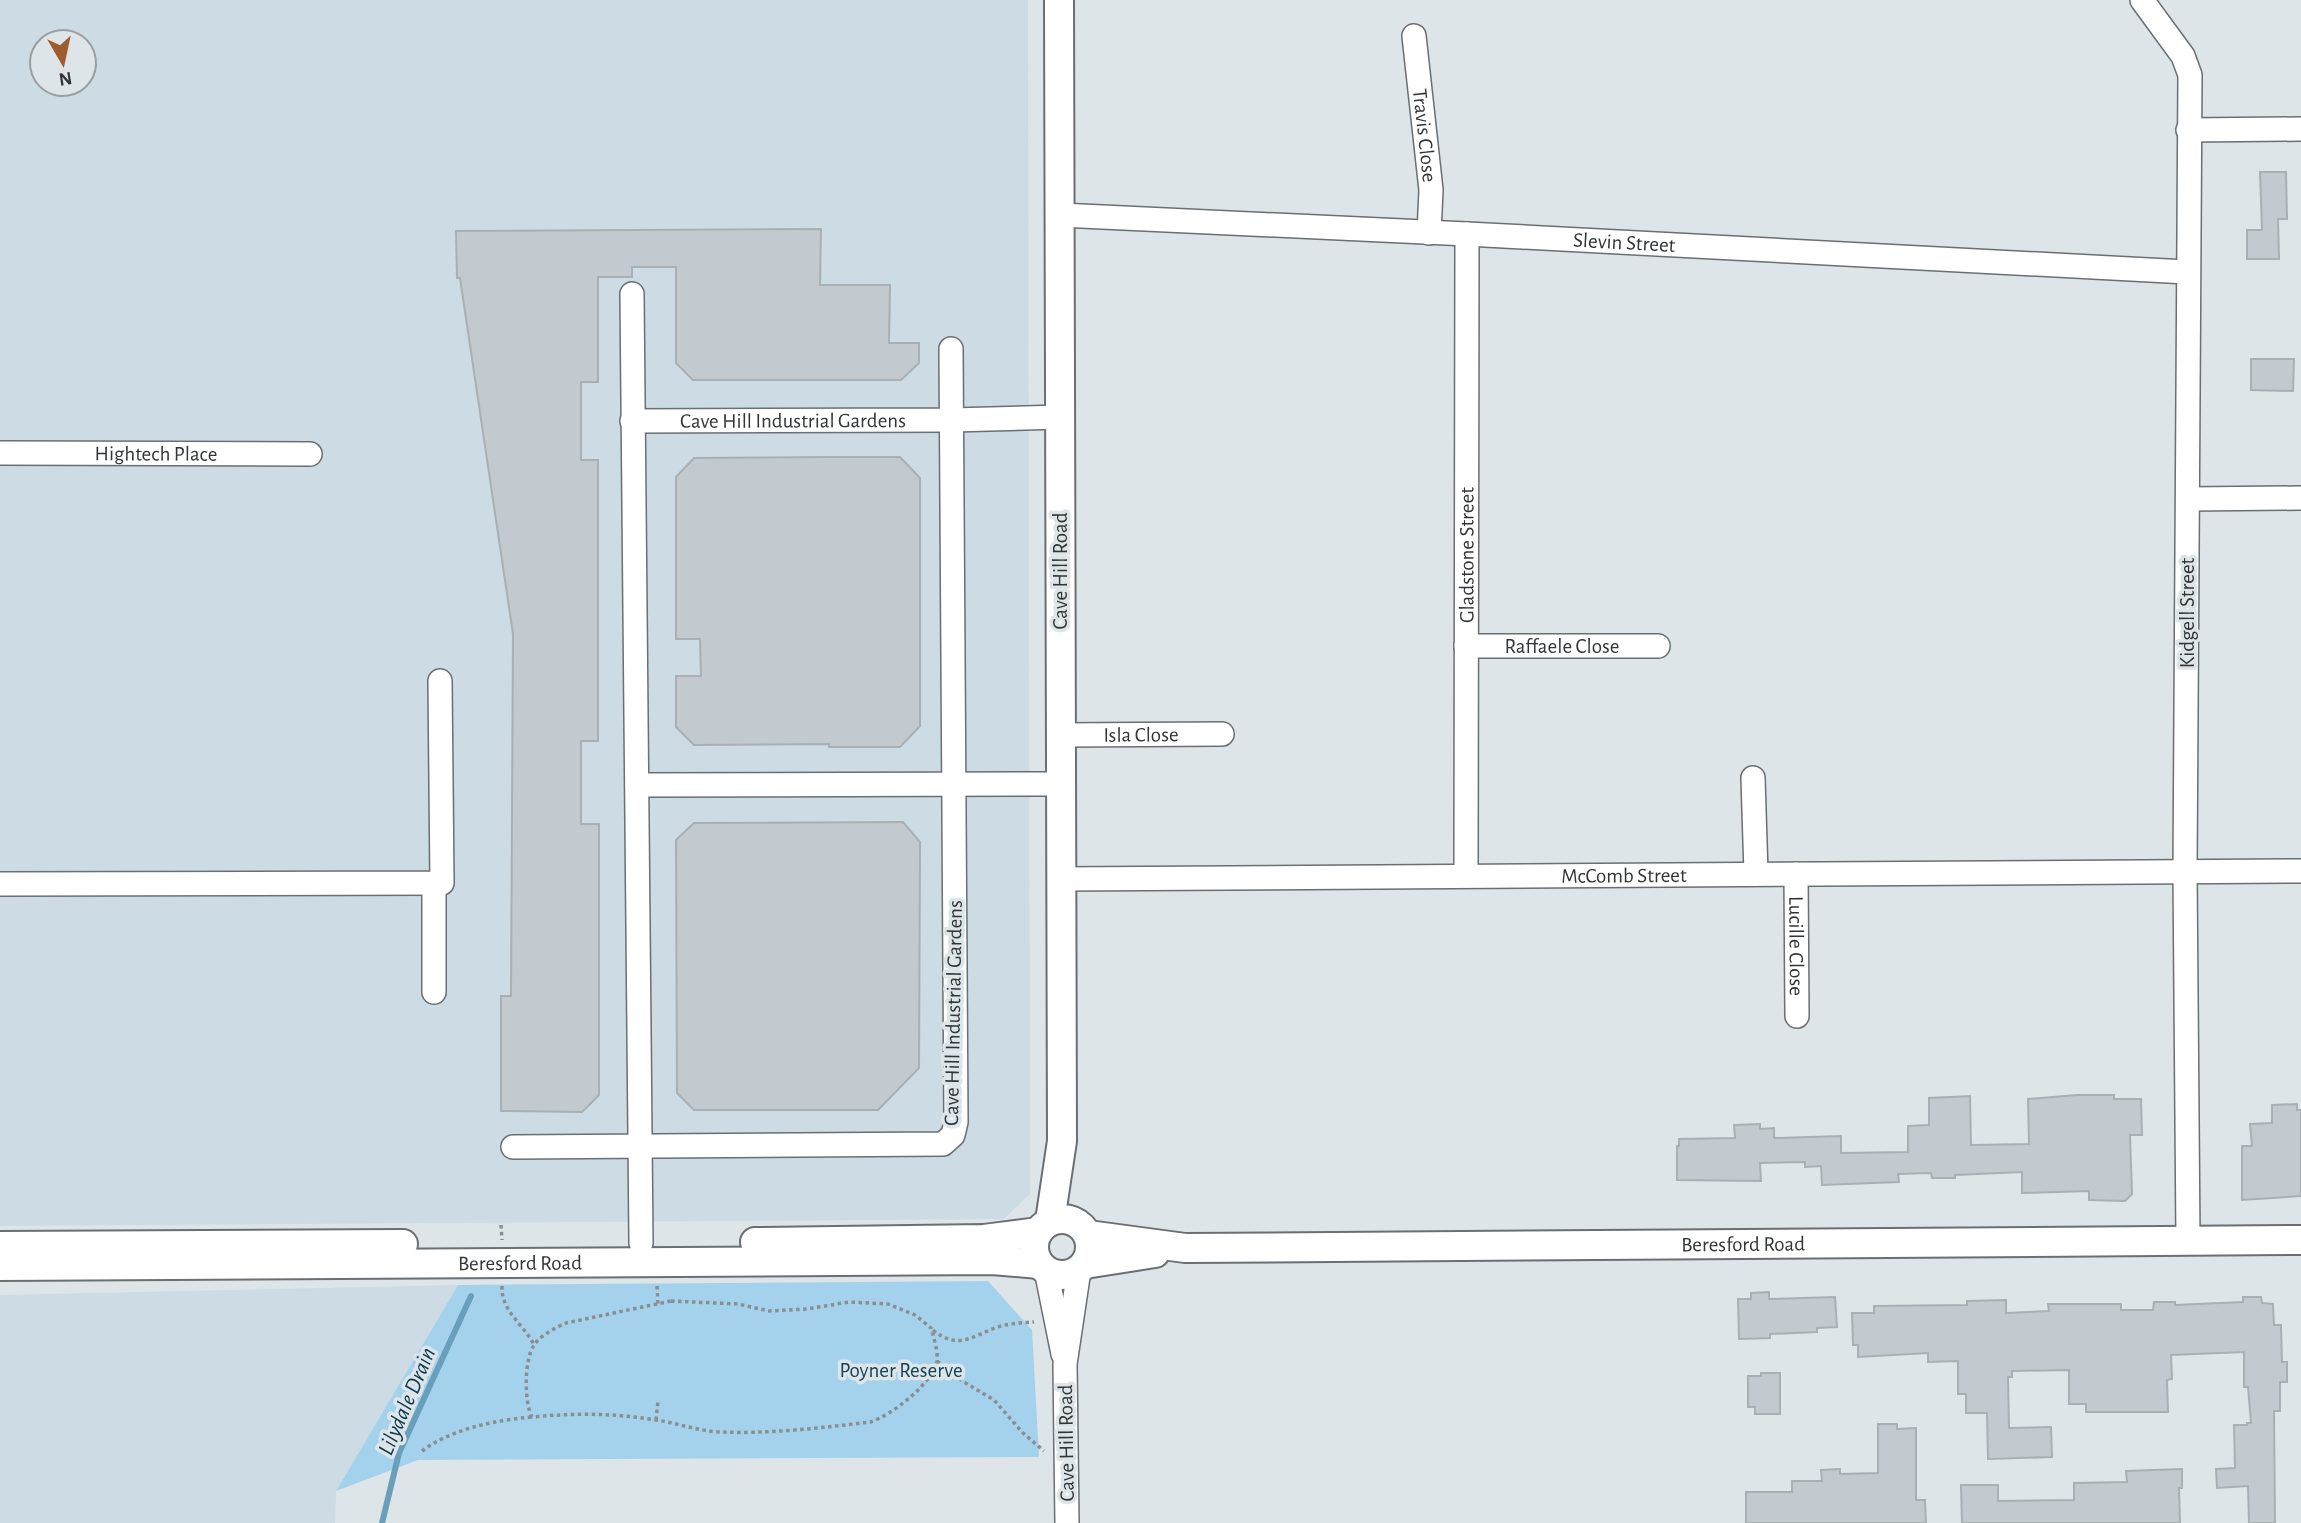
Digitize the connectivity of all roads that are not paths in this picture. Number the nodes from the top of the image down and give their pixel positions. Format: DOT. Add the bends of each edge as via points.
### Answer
graph roads {
  1 [pos="1059,0"];
  2 [pos="2142,0"];
  3 [pos="1414,36"];
  4 [pos="2301,129"];
  5 [pos="2188,130"];
  6 [pos="1060,215"];
  7 [pos="1429,233"];
  8 [pos="1467,234"];
  9 [pos="2187,272"];
  10 [pos="632,294"];
  11 [pos="951,349"];
  12 [pos="1060,417"];
  13 [pos="952,420"];
  14 [pos="632,421"];
  15 [pos="0,453"];
  16 [pos="310,454"];
  17 [pos="2301,498"];
  18 [pos="2188,499"];
  19 [pos="1466,646"];
  20 [pos="1658,646"];
  21 [pos="440,681"];
  22 [pos="1222,734"];
  23 [pos="1060,735"];
  24 [pos="1754,778"];
  25 [pos="954,783"];
  26 [pos="1060,784"];
  27 [pos="637,785"];
  28 [pos="2301,871"];
  29 [pos="2185,872"];
  30 [pos="1756,874"];
  31 [pos="1796,874"];
  32 [pos="1466,875"];
  33 [pos="1060,879"];
  34 [pos="434,883"];
  35 [pos="0,884"];
  36 [pos="433,992"];
  37 [pos="1797,1016"];
  38 [pos="1062,1141"];
  39 [pos="639,1145"];
  40 [pos="513,1147"];
  41 [pos="1044,1227"];
  42 [pos="1085,1231"];
  43 [pos="2188,1240"];
  44 [pos="2301,1240"];
  45 [pos="641,1243"];
  46 [pos="0,1246"];
  47 [pos="1185,1248"];
  48 [pos="0,1266"];
  49 [pos="1042,1267"];
  50 [pos="1082,1267"];
  51 [pos="1065,1364"];
  52 [pos="1067,1523"];
  1 -- 6 [label="main road, Cave Hill Road"];
  2 -- 5 [label="street, Kidgell Street" via="2183,55 2190,75"];
  3 -- 7 [label="street, Travis Close" via="1431,190"];
  4 -- 5 [label="street"];
  5 -- 9 [label="street, Kidgell Street"];
  6 -- 7 [label="street, Slevin Street"];
  6 -- 12 [label="main road, Cave Hill Road"];
  7 -- 8 [label="street, Slevin Street"];
  8 -- 9 [label="street, Slevin Street"];
  8 -- 19 [label="street, Gladstone Street"];
  9 -- 18 [label="street, Kidgell Street"];
  10 -- 14 [label="street"];
  11 -- 13 [label="street, Cave Hill Industrial Gardens"];
  12 -- 13 [label="street, Cave Hill Industrial Gardens"];
  12 -- 23 [label="main road, Cave Hill Road"];
  13 -- 14 [label="street, Cave Hill Industrial Gardens"];
  13 -- 25 [label="street, Cave Hill Industrial Gardens"];
  14 -- 27 [label="street"];
  15 -- 16 [label="street, Hightech Place"];
  17 -- 18 [label="street"];
  18 -- 29 [label="street, Kidgell Street"];
  19 -- 20 [label="street, Raffaele Close"];
  19 -- 32 [label="street, Gladstone Street"];
  21 -- 34 [label="street" via="442,883"];
  22 -- 23 [label="street, Isla Close"];
  23 -- 26 [label="main road, Cave Hill Road"];
  24 -- 30 [label="street"];
  25 -- 26 [label="street"];
  25 -- 27 [label="street"];
  25 -- 39 [label="street, Cave Hill Industrial Gardens" via="953,1135 943,1144"];
  26 -- 33 [label="main road, Cave Hill Road"];
  27 -- 39 [label="street"];
  28 -- 29 [label="street, McComb Street"];
  29 -- 31 [label="street, McComb Street"];
  29 -- 43 [label="street, Kidgell Street"];
  30 -- 31 [label="street, McComb Street"];
  30 -- 32 [label="street, McComb Street"];
  31 -- 37 [label="street, Lucille Close"];
  32 -- 33 [label="street, McComb Street"];
  33 -- 38 [label="main road, Cave Hill Road"];
  34 -- 35 [label="street"];
  34 -- 36 [label="street"];
  38 -- 41 [label="main road, Cave Hill Road"];
  38 -- 42 [label="main road, Cave Hill Road"];
  39 -- 40 [label="street, Cave Hill Industrial Gardens"];
  39 -- 45 [label="street"];
  41 -- 42 [label="main road" via="1067,1219"];
  41 -- 45 [label="main road, Beresford Road" via="984,1239"];
  41 -- 49 [label="main road" via="1034,1248"];
  42 -- 47 [label="main road, Beresford Road"];
  42 -- 50 [label="main road" via="1091,1250"];
  43 -- 44 [label="main road, Beresford Road"];
  43 -- 47 [label="main road, Beresford Road"];
  45 -- 46 [label="main road, Beresford Road"];
  47 -- 50 [label="main road, Beresford Road"];
  48 -- 49 [label="main road, Beresford Road" via="979,1260"];
  49 -- 50 [label="main road" via="1062,1275"];
  49 -- 51 [label="street, Cave Hill Road"];
  50 -- 51 [label="street, Cave Hill Road"];
  51 -- 52 [label="street, Cave Hill Road"];
}
